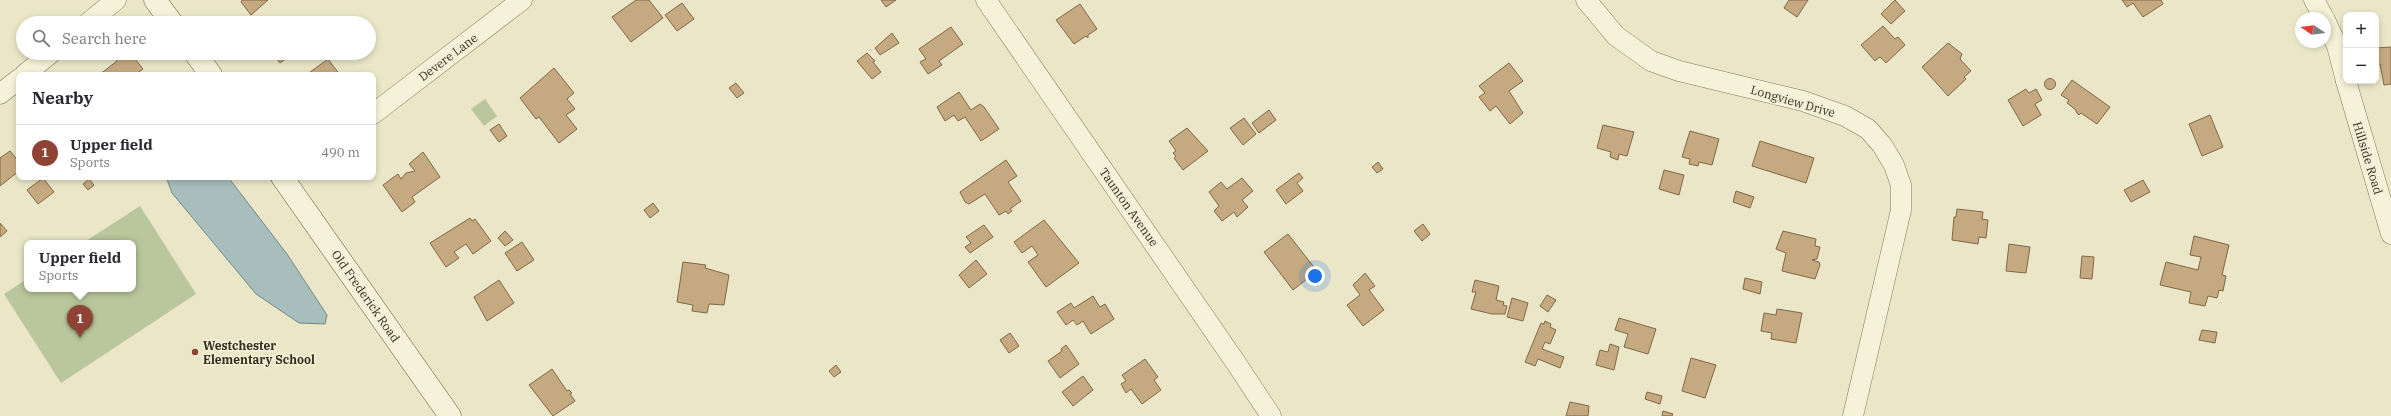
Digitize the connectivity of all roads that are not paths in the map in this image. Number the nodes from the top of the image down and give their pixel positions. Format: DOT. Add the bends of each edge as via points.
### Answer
graph roads {
  1 [pos="116,0"];
  2 [pos="155,0"];
  3 [pos="522,0"];
  4 [pos="986,0"];
  5 [pos="1586,0"];
  6 [pos="2314,0"];
  7 [pos="2320,12"];
  8 [pos="97,16"];
  9 [pos="167,16"];
  10 [pos="2331,34"];
  11 [pos="42,60"];
  12 [pos="200,60"];
  13 [pos="2343,69"];
  14 [pos="28,72"];
  15 [pos="209,72"];
  16 [pos="16,81"];
  17 [pos="2347,84"];
  18 [pos="0,94"];
  19 [pos="376,112"];
  20 [pos="287,180"];
  21 [pos="2391,234"];
  22 [pos="450,416"];
  23 [pos="1270,416"];
  24 [pos="1853,416"];
  1 -- 8 [label="street"];
  2 -- 9 [label="street"];
  3 -- 19 [label="street, Devere Lane"];
  4 -- 23 [label="street, Taunton Avenue" via="1232,356"];
  5 -- 24 [label="street, Longview Drive" via="1616,36 1652,61 1679,72 1803,101 1868,129 1882,145 1894,165 1901,185 1901,210"];
  6 -- 7 [label="street, Hillside Road"];
  10 -- 13 [label="street, Hillside Road"];
  11 -- 14 [label="street"];
  12 -- 15 [label="street"];
  16 -- 18 [label="street"];
  17 -- 21 [label="street, Hillside Road"];
  20 -- 22 [label="street, Old Frederick Road"];
}
